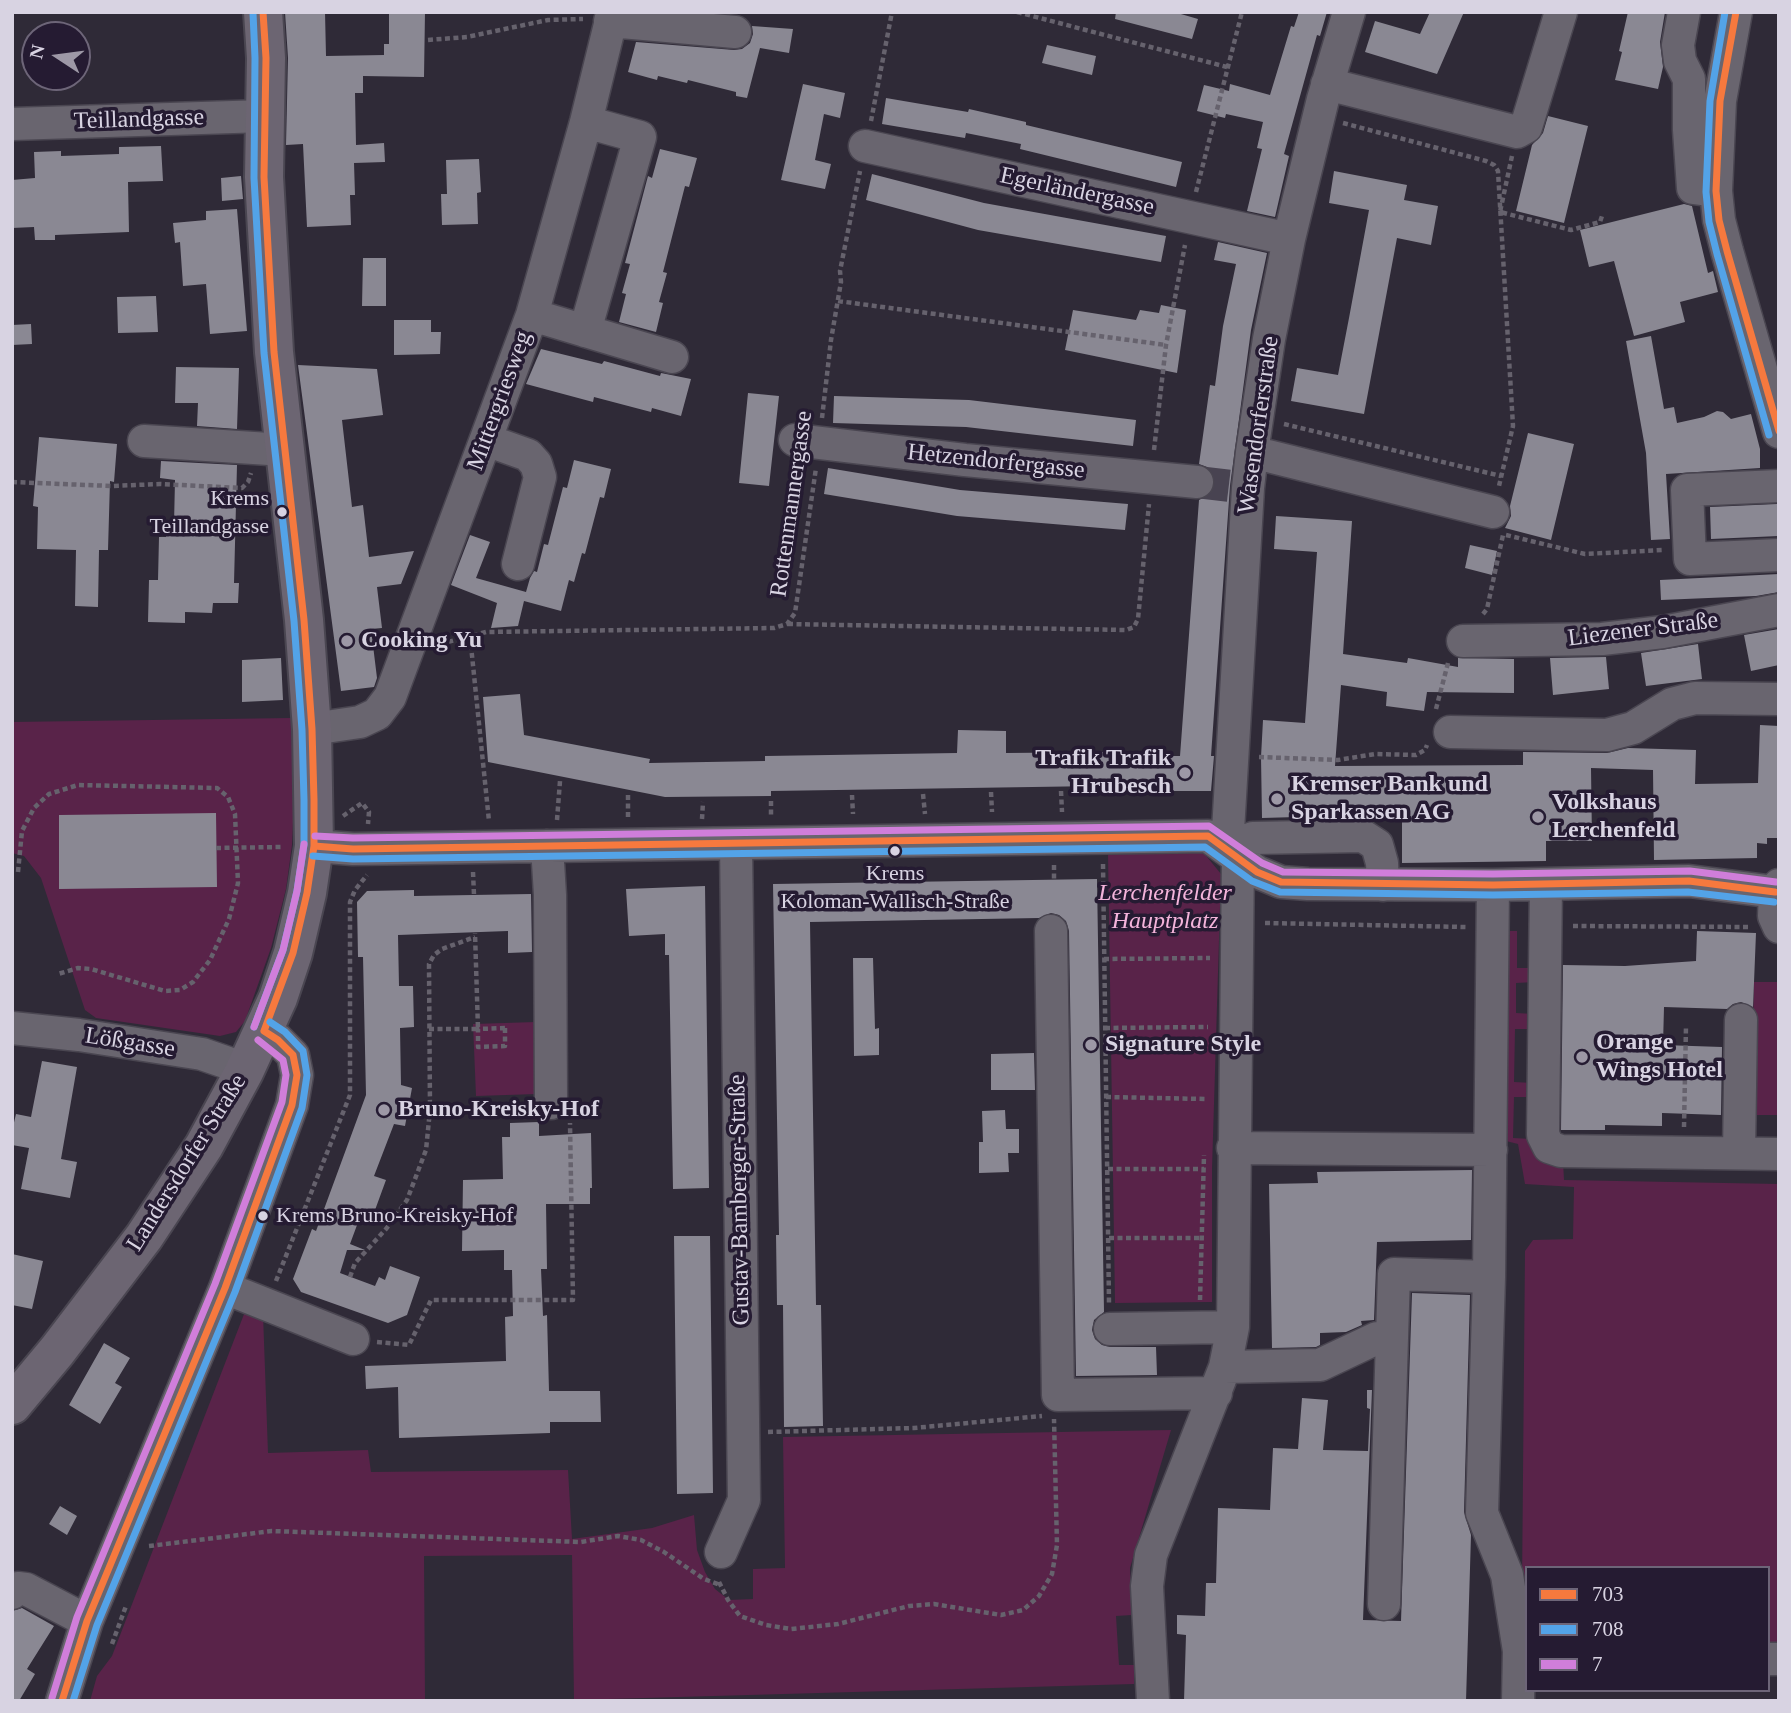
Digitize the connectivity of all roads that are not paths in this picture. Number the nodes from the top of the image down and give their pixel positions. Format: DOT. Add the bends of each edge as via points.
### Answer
graph roads {
  1 [pos="263,12"];
  2 [pos="1349,12"];
  3 [pos="1561,12"];
  4 [pos="1684,12"];
  5 [pos="1736,12"];
  6 [pos="612,17"];
  7 [pos="735,33"];
  8 [pos="1327,84"];
  9 [pos="265,116"];
  10 [pos="586,122"];
  11 [pos="12,124"];
  12 [pos="865,146"];
  13 [pos="1716,191"];
  14 [pos="1289,239"];
  15 [pos="532,315"];
  16 [pos="585,331"];
  17 [pos="672,357"];
  18 [pos="1779,432"];
  19 [pos="486,440"];
  20 [pos="144,441"];
  21 [pos="807,442"];
  22 [pos="1252,452"];
  23 [pos="273,459"];
  24 [pos="1197,482"];
  25 [pos="1779,486"];
  26 [pos="1498,523"];
  27 [pos="1779,555"];
  28 [pos="518,564"];
  29 [pos="1779,610"];
  30 [pos="1464,641"];
  31 [pos="1779,699"];
  32 [pos="1438,727"];
  33 [pos="312,729"];
  34 [pos="324,835"];
  35 [pos="552,839"];
  36 [pos="736,844"];
  37 [pos="1232,853"];
  38 [pos="1546,884"];
  39 [pos="1383,885"];
  40 [pos="1493,885"];
  41 [pos="1777,889"];
  42 [pos="1779,927"];
  43 [pos="1051,931"];
  44 [pos="1741,1020"];
  45 [pos="12,1028"];
  46 [pos="264,1031"];
  47 [pos="244,1072"];
  48 [pos="550,1110"];
  49 [pos="1491,1150"];
  50 [pos="1219,1151"];
  51 [pos="1739,1153"];
  52 [pos="1779,1154"];
  53 [pos="1489,1277"];
  54 [pos="225,1288"];
  55 [pos="1233,1327"];
  56 [pos="1110,1329"];
  57 [pos="1392,1338"];
  58 [pos="353,1339"];
  59 [pos="1220,1380"];
  60 [pos="12,1405"];
  61 [pos="721,1552"];
  62 [pos="12,1593"];
  63 [pos="1384,1604"];
  64 [pos="87,1621"];
  65 [pos="1523,1651"];
  66 [pos="62,1701"];
  67 [pos="1153,1701"];
  68 [pos="1518,1701"];
  1 -- 9 [label="main road, Landersdorfer Straße"];
  2 -- 8 [label="street, Wasendorferstraße"];
  3 -- 8 [label="street" via="1526,127 1517,132"];
  4 -- 13 [label="street" via="1678,45 1689,79 1693,188"];
  5 -- 13 [label="street" via="1720,101"];
  6 -- 7 [label="street"];
  6 -- 10 [label="street, Mittergriesweg"];
  8 -- 14 [label="street, Wasendorferstraße"];
  9 -- 11 [label="street, Teillandgasse"];
  9 -- 23 [label="main road, Landersdorfer Straße"];
  10 -- 15 [label="street, Mittergriesweg"];
  10 -- 16 [label="street" via="640,137"];
  12 -- 14 [label="street, Egerländergasse"];
  13 -- 18 [label="street" via="1727,251"];
  14 -- 22 [label="street, Wasendorferstraße"];
  15 -- 16 [label="street"];
  15 -- 19 [label="street, Mittergriesweg"];
  16 -- 17 [label="street"];
  19 -- 28 [label="street" via="528,455 540,477"];
  19 -- 33 [label="street, Mittergriesweg" via="390,697 377,714 360,722"];
  20 -- 23 [label="street"];
  21 -- 24 [label="street, Hetzendorfergasse"];
  22 -- 26 [label="street"];
  22 -- 37 [label="street, Wasendorferstraße" via="1239,487"];
  23 -- 33 [label="main road, Landersdorfer Straße" via="304,620"];
  25 -- 27 [label="street" via="1687,490 1690,559"];
  29 -- 30 [label="street, Liezener Straße" via="1602,639"];
  31 -- 32 [label="street" via="1695,698 1672,704 1633,728 1607,735"];
  33 -- 34 [label="main road, Landersdorfer Straße"];
  34 -- 35 [label="street" via="353,849"];
  34 -- 46 [label="main road, Landersdorfer Straße" via="293,953"];
  35 -- 36 [label="street"];
  35 -- 48 [label="street" via="543,1000"];
  36 -- 37 [label="street" via="1208,836"];
  36 -- 61 [label="street, Gustav-Bamberger-Straße" via="744,1500"];
  37 -- 39 [label="street" via="1257,872 1281,882"];
  37 -- 39 [label="street" via="1252,838 1363,836 1377,845"];
  37 -- 50 [label="street"];
  38 -- 40 [label="street"];
  38 -- 41 [label="street" via="1689,881"];
  38 -- 51 [label="street" via="1543,1135 1549,1147 1561,1151"];
  39 -- 40 [label="street"];
  40 -- 49 [label="street"];
  41 -- 42 [label="street" via="1774,915"];
  43 -- 59 [label="street" via="1056,1403"];
  44 -- 51 [label="street"];
  45 -- 47 [label="street, Lößgasse" via="202,1054"];
  46 -- 47 [label="main road, Landersdorfer Straße"];
  46 -- 54 [label="street" via="293,1055 297,1075 292,1105"];
  47 -- 60 [label="main road, Landersdorfer Straße" via="204,1146 144,1237"];
  49 -- 50 [label="street"];
  49 -- 53 [label="street"];
  50 -- 55 [label="street"];
  51 -- 52 [label="street"];
  53 -- 57 [label="street" via="1394,1274"];
  53 -- 65 [label="street" via="1482,1513 1507,1575"];
  54 -- 58 [label="street"];
  54 -- 64 [label="street"];
  55 -- 56 [label="street"];
  55 -- 59 [label="street"];
  57 -- 59 [label="street" via="1377,1338 1320,1365"];
  57 -- 63 [label="street"];
  59 -- 67 [label="street" via="1151,1555 1147,1586"];
  62 -- 64 [label="street" via="26,1589"];
  64 -- 66 [label="street"];
  65 -- 68 [label="street"];
}
